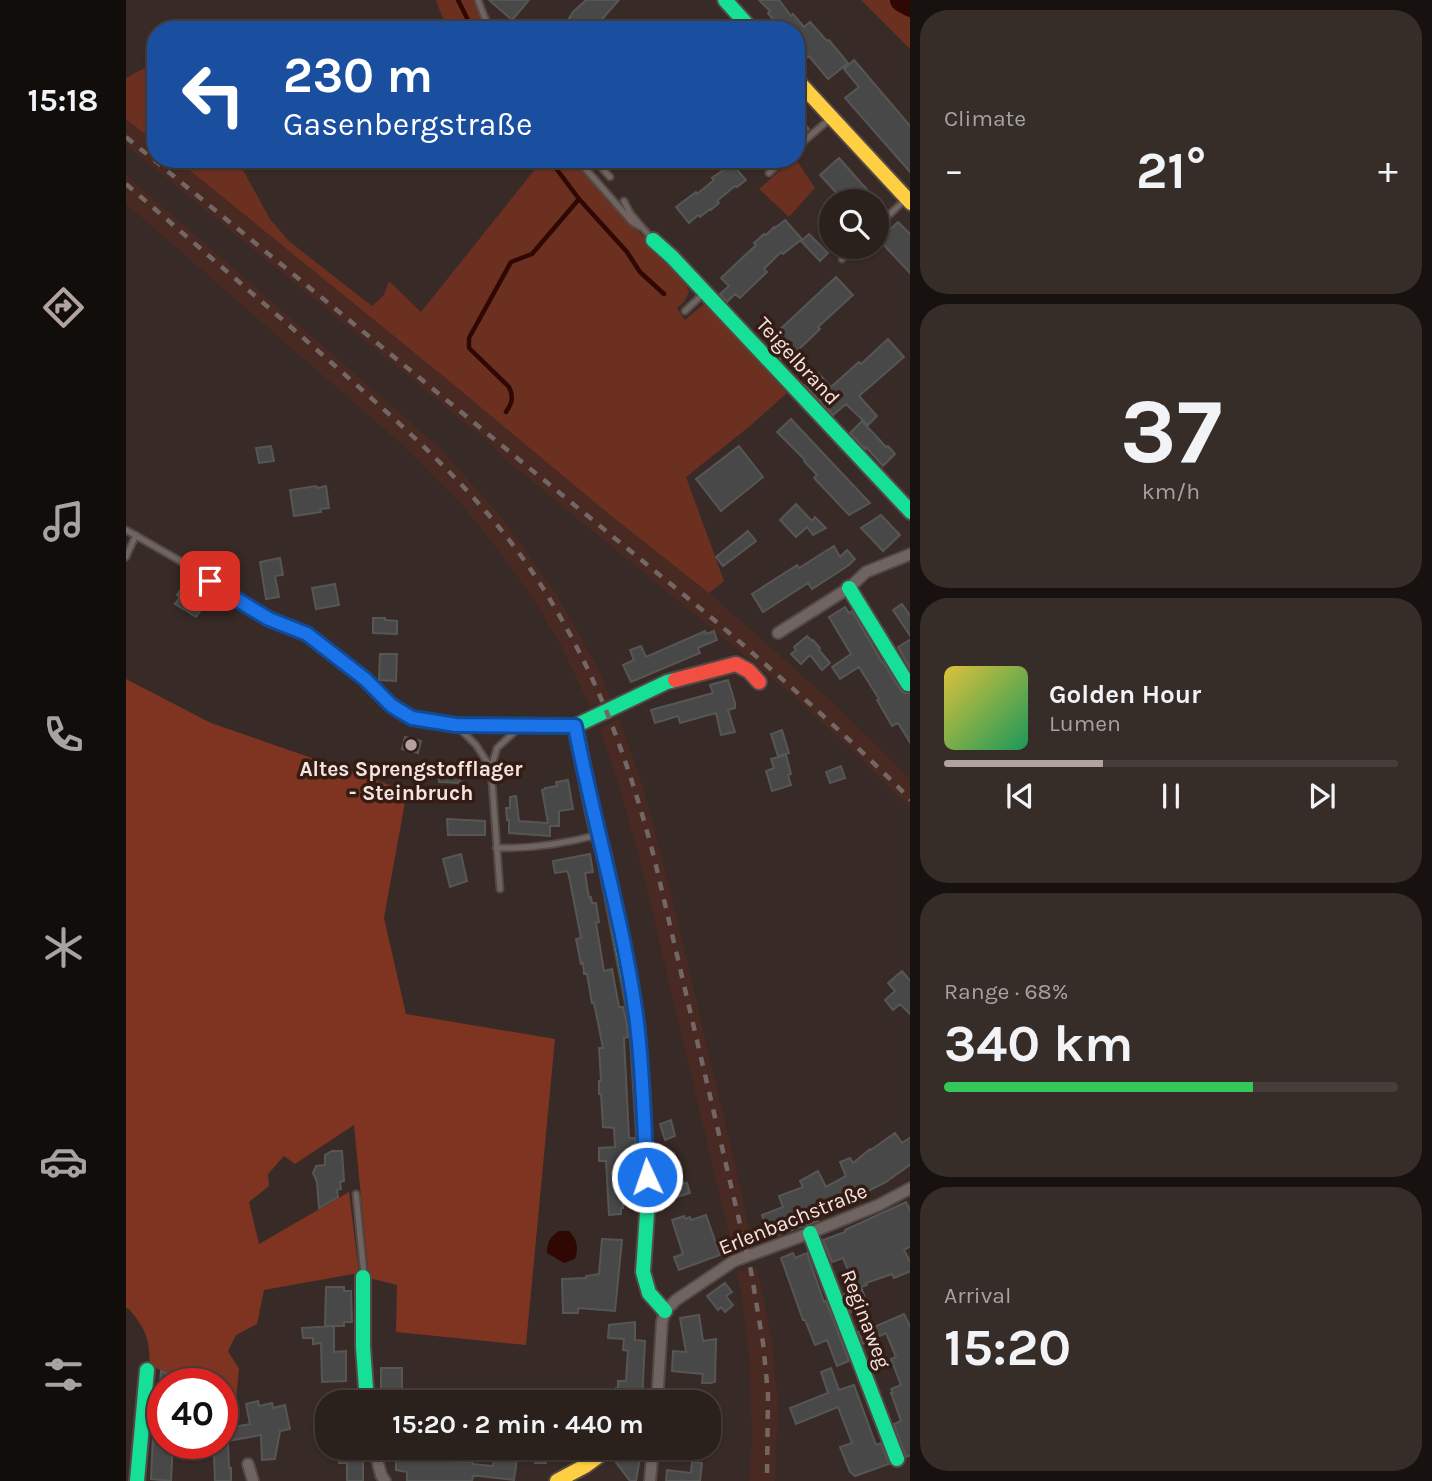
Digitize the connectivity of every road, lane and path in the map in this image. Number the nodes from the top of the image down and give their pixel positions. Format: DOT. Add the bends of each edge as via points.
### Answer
graph roads {
  1 [pos="478,0"];
  2 [pos="725,0"];
  3 [pos="486,21"];
  4 [pos="744,21"];
  5 [pos="805,89"];
  6 [pos="831,118"];
  7 [pos="805,140"];
  8 [pos="585,168"];
  9 [pos="602,168"];
  10 [pos="774,168"];
  11 [pos="769,173"];
  12 [pos="610,177"];
  13 [pos="909,199"];
  14 [pos="624,201"];
  15 [pos="889,216"];
  16 [pos="641,227"];
  17 [pos="653,240"];
  18 [pos="705,292"];
  19 [pos="685,311"];
  20 [pos="910,511"];
  21 [pos="126,530"];
  22 [pos="136,535"];
  23 [pos="910,554"];
  24 [pos="126,557"];
  25 [pos="849,588"];
  26 [pos="778,634"];
  27 [pos="759,682"];
  28 [pos="908,684"];
  29 [pos="456,725"];
  30 [pos="521,726"];
  31 [pos="575,726"];
  32 [pos="491,768"];
  33 [pos="599,835"];
  34 [pos="496,848"];
  35 [pos="500,889"];
  36 [pos="910,1189"];
  37 [pos="356,1194"];
  38 [pos="810,1233"];
  39 [pos="363,1277"];
  40 [pos="665,1311"];
  41 [pos="147,1370"];
  42 [pos="366,1390"];
  43 [pos="658,1390"];
  44 [pos="142,1423"];
  45 [pos="147,1423"];
  46 [pos="897,1459"];
  47 [pos="378,1460"];
  48 [pos="593,1460"];
  49 [pos="652,1460"];
  50 [pos="248,1464"];
  51 [pos="137,1481"];
  52 [pos="253,1481"];
  53 [pos="385,1481"];
  54 [pos="557,1481"];
  55 [pos="650,1481"];
  1 -- 3 [label="lane"];
  2 -- 4 [label="street"];
  5 -- 6 [label="street"];
  6 -- 7 [label="lane"];
  6 -- 13 [label="street"];
  8 -- 16 [label="lane"];
  9 -- 12 [label="lane"];
  10 -- 11 [label="lane"];
  13 -- 15 [label="lane"];
  14 -- 16 [label="lane"];
  16 -- 17 [label="lane"];
  17 -- 18 [label="street, Teigelbrand"];
  18 -- 19 [label="lane"];
  18 -- 20 [label="street, Teigelbrand"];
  21 -- 22 [label="lane"];
  22 -- 24 [label="lane"];
  22 -- 29 [label="lane" via="269,619 307,634 412,718"];
  23 -- 25 [label="street" via="866,572"];
  25 -- 26 [label="street"];
  25 -- 28 [label="street"];
  27 -- 31 [label="street" via="736,664 667,682"];
  29 -- 30 [label="lane"];
  29 -- 32 [label="lane"];
  30 -- 31 [label="lane"];
  30 -- 32 [label="lane" via="497,748"];
  31 -- 33 [label="street"];
  32 -- 34 [label="lane"];
  33 -- 34 [label="lane" via="524,849"];
  33 -- 40 [label="street" via="637,1024 648,1198 643,1272 649,1293"];
  34 -- 35 [label="lane"];
  36 -- 38 [label="street, Erlenbachstraße"];
  37 -- 39 [label="lane"];
  38 -- 40 [label="street, Erlenbachstraße" via="734,1261"];
  38 -- 46 [label="street, Reginaweg"];
  39 -- 42 [label="street"];
  40 -- 43 [label="street"];
  41 -- 44 [label="street"];
  44 -- 45 [label="lane"];
  44 -- 51 [label="street"];
  47 -- 53 [label="street"];
  48 -- 54 [label="street"];
  49 -- 55 [label="street"];
  50 -- 52 [label="street"];
}
